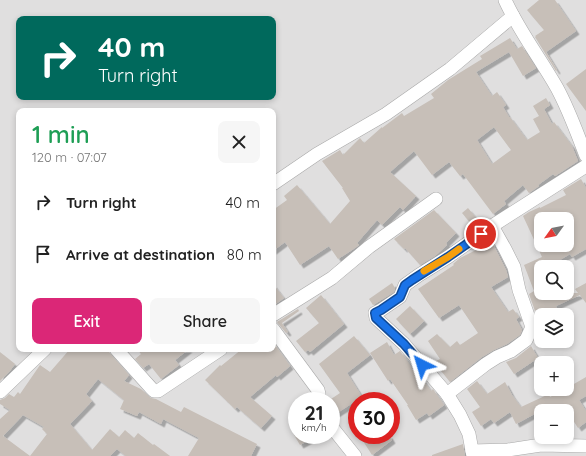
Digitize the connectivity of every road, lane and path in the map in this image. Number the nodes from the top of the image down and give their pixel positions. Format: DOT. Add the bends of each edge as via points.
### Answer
graph roads {
  1 [pos="505,0"];
  2 [pos="512,16"];
  3 [pos="583,138"];
  4 [pos="586,156"];
  5 [pos="586,166"];
  6 [pos="276,182"];
  7 [pos="436,199"];
  8 [pos="492,226"];
  9 [pos="276,313"];
  10 [pos="276,333"];
  11 [pos="43,352"];
  12 [pos="119,352"];
  13 [pos="216,352"];
  14 [pos="0,392"];
  15 [pos="318,392"];
  16 [pos="446,394"];
  17 [pos="340,437"];
  18 [pos="586,446"];
  19 [pos="472,454"];
  20 [pos="355,456"];
  1 -- 2 [label="street"];
  2 -- 3 [label="street" via="557,87"];
  2 -- 6 [label="street" via="450,69 386,114 317,154"];
  3 -- 4 [label="street"];
  5 -- 8 [label="street"];
  7 -- 9 [label="street" via="369,247 332,278"];
  8 -- 16 [label="street" via="514,267 532,327 526,340 486,364"];
  8 -- 16 [label="street" via="419,274 405,285 400,297 375,313 376,318 404,344"];
  10 -- 15 [label="street"];
  11 -- 14 [label="street"];
  12 -- 13 [label="street" via="154,391 158,391"];
  16 -- 19 [label="street" via="469,434"];
  17 -- 20 [label="street"];
  18 -- 19 [label="street" via="541,445"];
}
